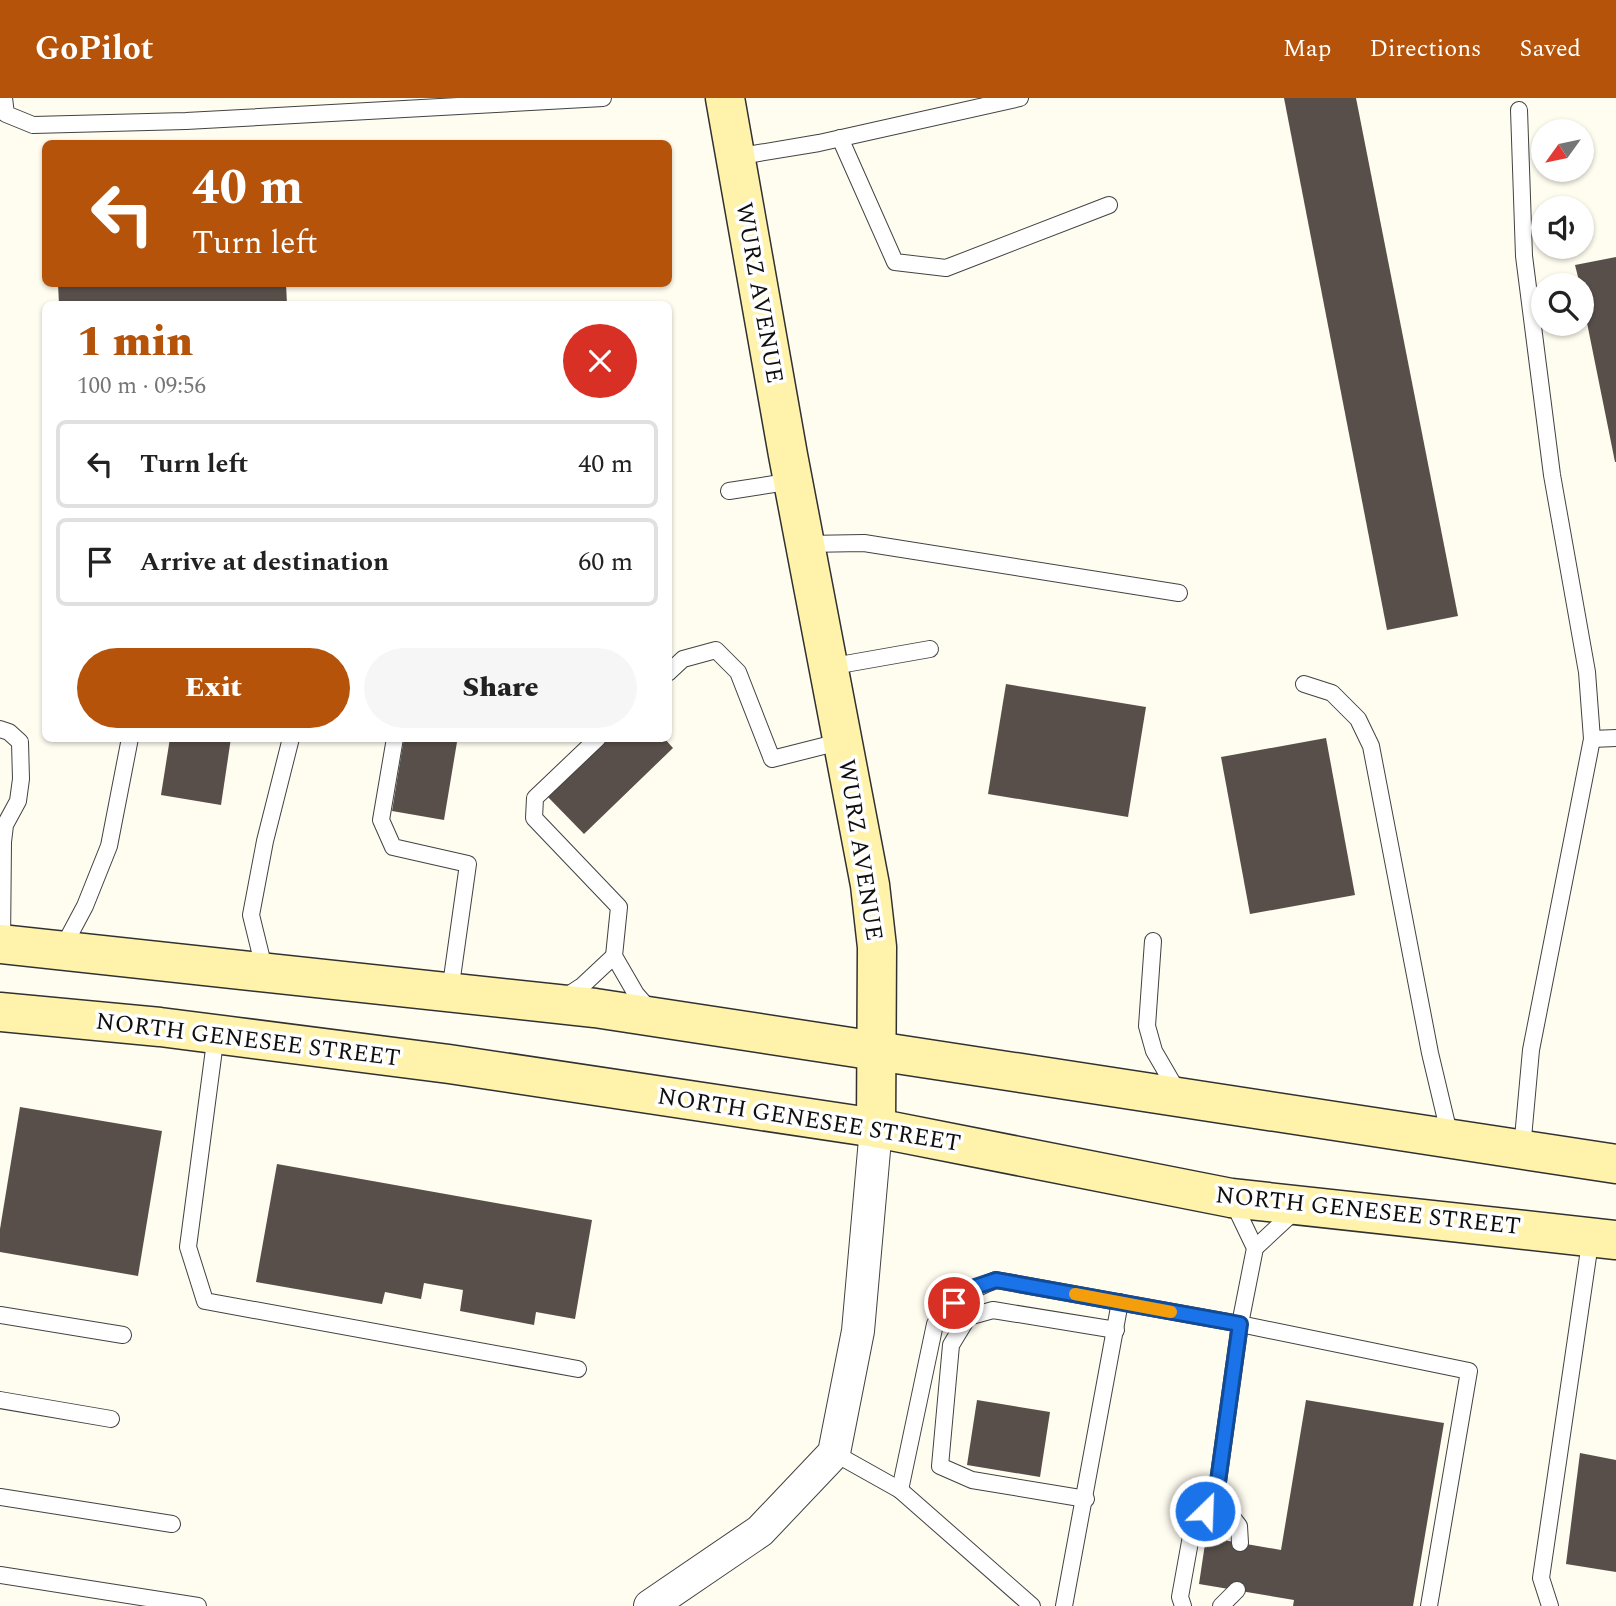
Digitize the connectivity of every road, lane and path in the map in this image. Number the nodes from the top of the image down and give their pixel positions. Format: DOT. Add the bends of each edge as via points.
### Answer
graph roads {
  1 [pos="4,98"];
  2 [pos="603,98"];
  3 [pos="725,98"];
  4 [pos="1020,98"];
  5 [pos="1519,110"];
  6 [pos="840,138"];
  7 [pos="736,157"];
  8 [pos="1109,205"];
  9 [pos="793,481"];
  10 [pos="729,491"];
  11 [pos="804,544"];
  12 [pos="1178,593"];
  13 [pos="930,649"];
  14 [pos="828,667"];
  15 [pos="672,669"];
  16 [pos="1304,684"];
  17 [pos="0,729"];
  18 [pos="1616,738"];
  19 [pos="1592,739"];
  20 [pos="843,741"];
  21 [pos="129,742"];
  22 [pos="290,742"];
  23 [pos="394,742"];
  24 [pos="594,742"];
  25 [pos="1,842"];
  26 [pos="1153,941"];
  27 [pos="1,948"];
  28 [pos="61,951"];
  29 [pos="614,957"];
  30 [pos="264,972"];
  31 [pos="450,992"];
  32 [pos="554,1004"];
  33 [pos="0,1012"];
  34 [pos="657,1017"];
  35 [pos="216,1034"];
  36 [pos="877,1049"];
  37 [pos="1180,1096"];
  38 [pos="876,1128"];
  39 [pos="1451,1139"];
  40 [pos="1522,1149"];
  41 [pos="1616,1164"];
  42 [pos="1231,1198"];
  43 [pos="1301,1206"];
  44 [pos="1604,1238"];
  45 [pos="1255,1248"];
  46 [pos="1120,1302"];
  47 [pos="0,1315"];
  48 [pos="1240,1324"];
  49 [pos="1116,1329"];
  50 [pos="123,1335"];
  51 [pos="578,1370"];
  52 [pos="0,1399"];
  53 [pos="111,1419"];
  54 [pos="834,1453"];
  55 [pos="900,1490"];
  56 [pos="1216,1496"];
  57 [pos="0,1497"];
  58 [pos="1086,1499"];
  59 [pos="172,1524"];
  60 [pos="1240,1543"];
  61 [pos="0,1575"];
  62 [pos="1237,1590"];
  63 [pos="173,1604"];
  64 [pos="198,1606"];
  65 [pos="650,1606"];
  66 [pos="1032,1606"];
  67 [pos="1065,1606"];
  68 [pos="1183,1606"];
  69 [pos="1221,1606"];
  70 [pos="1429,1606"];
  71 [pos="1550,1606"];
  1 -- 2 [label="lane" via="6,114 33,125"];
  3 -- 7 [label="main road, WURZ AVENUE"];
  4 -- 6 [label="lane"];
  5 -- 19 [label="lane" via="1524,256 1552,475 1587,672"];
  6 -- 7 [label="lane"];
  6 -- 8 [label="lane" via="895,262 946,268"];
  7 -- 9 [label="main road, WURZ AVENUE"];
  9 -- 10 [label="lane"];
  9 -- 11 [label="main road, WURZ AVENUE"];
  11 -- 12 [label="lane" via="864,543"];
  11 -- 14 [label="main road, WURZ AVENUE"];
  13 -- 14 [label="lane"];
  14 -- 20 [label="main road, WURZ AVENUE"];
  15 -- 20 [label="lane" via="683,659 716,650 738,672 772,759"];
  16 -- 39 [label="lane" via="1332,693 1358,719 1371,746"];
  17 -- 25 [label="lane" via="20,742 22,779"];
  18 -- 19 [label="lane"];
  19 -- 40 [label="lane" via="1531,1050"];
  20 -- 36 [label="main road, WURZ AVENUE" via="877,947"];
  21 -- 28 [label="lane" via="109,846"];
  22 -- 30 [label="lane" via="251,915"];
  23 -- 31 [label="lane" via="381,820 393,847 468,864"];
  24 -- 29 [label="lane" via="535,798 534,818 619,907"];
  25 -- 27 [label="lane"];
  26 -- 37 [label="lane" via="1146,1026 1154,1051"];
  27 -- 28 [label="main road"];
  28 -- 30 [label="main road"];
  29 -- 32 [label="lane"];
  29 -- 34 [label="lane" via="636,994"];
  30 -- 31 [label="main road"];
  31 -- 32 [label="main road"];
  32 -- 34 [label="main road"];
  33 -- 35 [label="main road, NORTH GENESEE STREET"];
  34 -- 36 [label="main road"];
  35 -- 38 [label="main road, NORTH GENESEE STREET"];
  35 -- 51 [label="lane" via="188,1247 205,1301"];
  36 -- 37 [label="main road"];
  36 -- 38 [label="main road, WURZ AVENUE"];
  37 -- 39 [label="main road"];
  38 -- 42 [label="main road, NORTH GENESEE STREET"];
  38 -- 54 [label="street, WURZ AVENUE" via="858,1331"];
  39 -- 40 [label="main road"];
  40 -- 41 [label="main road"];
  42 -- 43 [label="main road, NORTH GENESEE STREET"];
  42 -- 45 [label="lane"];
  43 -- 44 [label="main road, NORTH GENESEE STREET"];
  43 -- 45 [label="lane"];
  44 -- 71 [label="lane" via="1541,1578"];
  45 -- 48 [label="lane"];
  46 -- 48 [label="lane"];
  46 -- 49 [label="lane"];
  46 -- 55 [label="lane" via="996,1280 972,1288 954,1303 935,1324"];
  47 -- 50 [label="lane"];
  48 -- 56 [label="lane"];
  48 -- 70 [label="lane" via="1469,1371"];
  49 -- 58 [label="lane"];
  49 -- 58 [label="lane" via="993,1310 968,1317 951,1345 940,1466 972,1480"];
  52 -- 53 [label="lane"];
  54 -- 55 [label="lane"];
  54 -- 65 [label="street" via="760,1531"];
  55 -- 66 [label="lane"];
  56 -- 60 [label="lane" via="1240,1526"];
  56 -- 68 [label="lane" via="1193,1525 1180,1597"];
  57 -- 59 [label="lane"];
  58 -- 67 [label="lane"];
  61 -- 63 [label="lane"];
  62 -- 69 [label="lane"];
  63 -- 64 [label="lane"];
}
